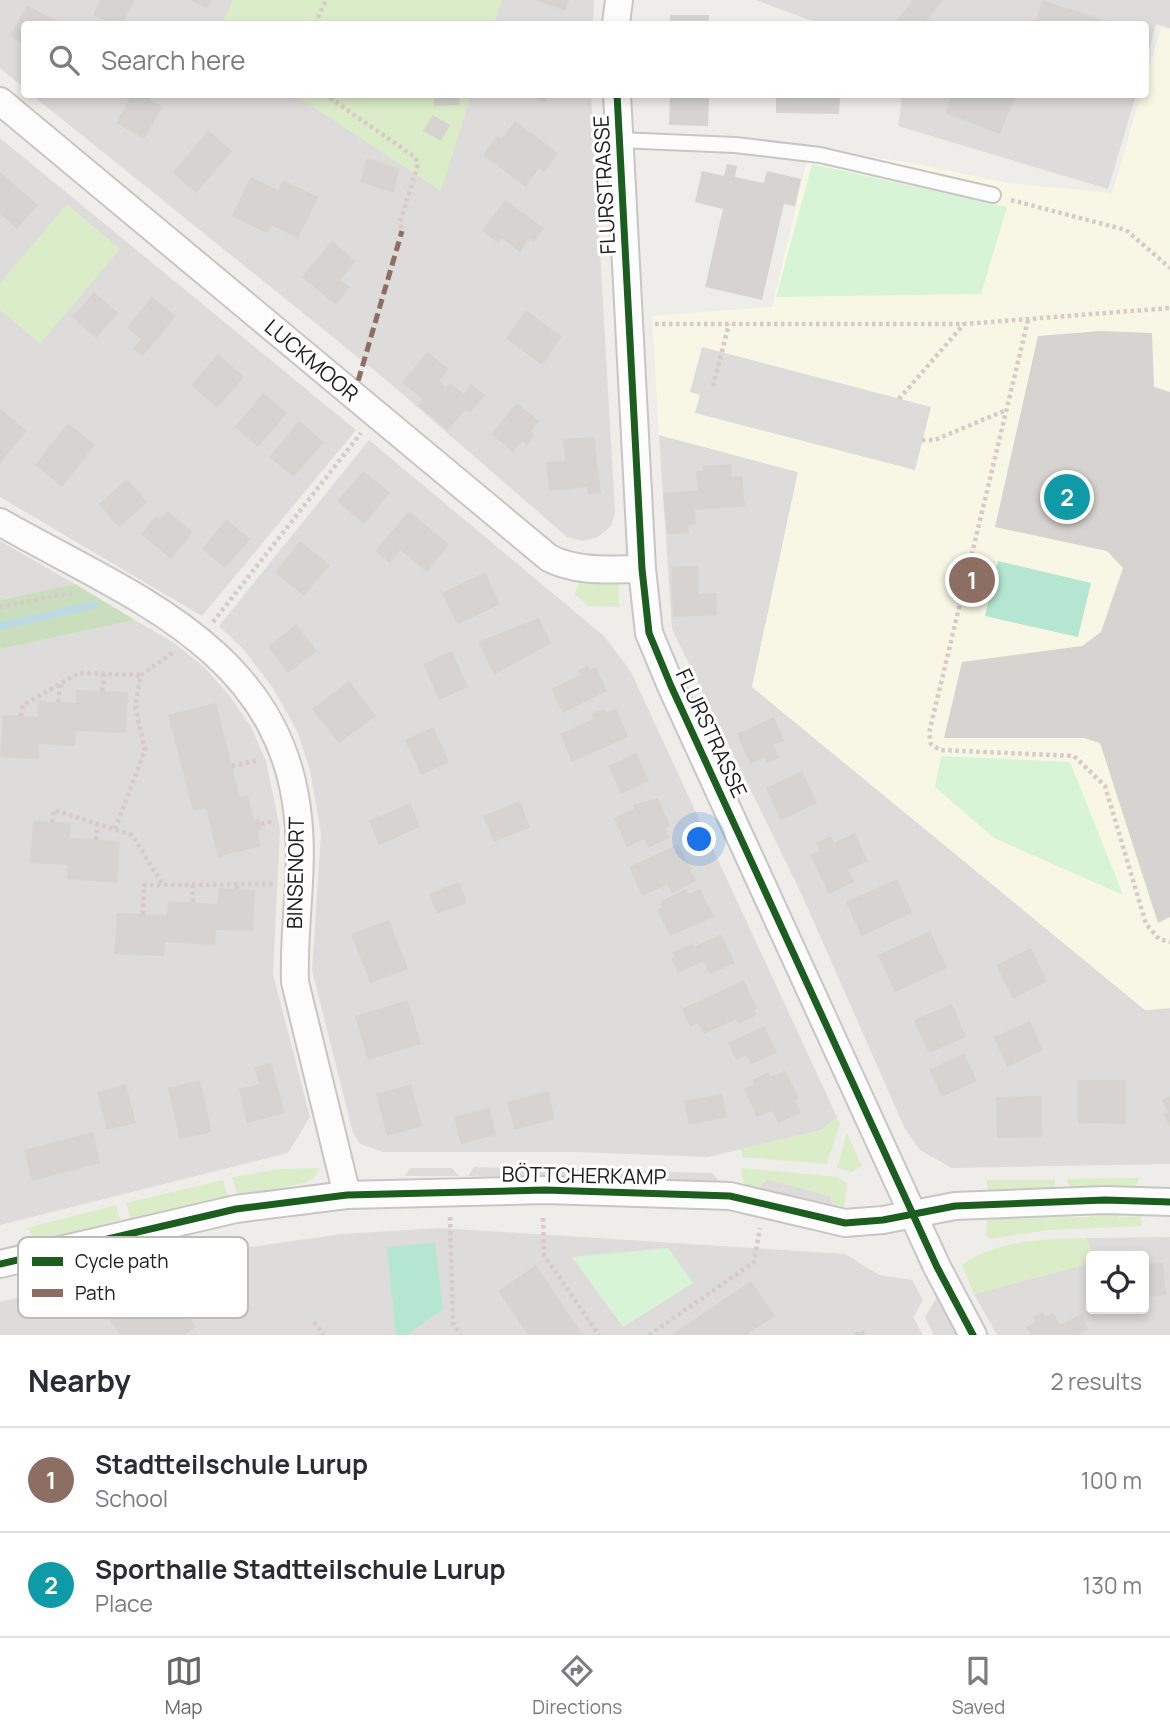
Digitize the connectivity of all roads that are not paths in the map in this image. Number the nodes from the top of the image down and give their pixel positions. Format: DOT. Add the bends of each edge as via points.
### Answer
graph roads {
  1 [pos="619,0"];
  2 [pos="616,21"];
  3 [pos="617,98"];
  4 [pos="0,101"];
  5 [pos="619,140"];
  6 [pos="993,195"];
  7 [pos="0,522"];
  8 [pos="642,569"];
  9 [pos="347,1195"];
  10 [pos="1170,1202"];
  11 [pos="915,1213"];
  12 [pos="116,1237"];
  13 [pos="18,1260"];
  14 [pos="0,1264"];
  15 [pos="973,1335"];
  1 -- 2 [label="street"];
  3 -- 5 [label="street, FLURSTRASSE"];
  4 -- 8 [label="street, LUCKMOOR" via="549,558 587,570"];
  5 -- 6 [label="lane" via="735,145 820,155"];
  5 -- 8 [label="street, FLURSTRASSE"];
  7 -- 9 [label="street, BINSENORT" via="196,635 233,669 270,726 292,784 298,815 295,982"];
  8 -- 11 [label="street, FLURSTRASSE" via="649,633 671,687"];
  9 -- 11 [label="street, BÖTTCHERKAMP" via="545,1190 730,1196 845,1223"];
  9 -- 12 [label="street, BÖTTCHERKAMP" via="236,1209"];
  10 -- 11 [label="street, BÖTTCHERKAMP" via="978,1205"];
  11 -- 15 [label="street, FLURSTRASSE"];
  13 -- 14 [label="street, BÖTTCHERKAMP"];
}
